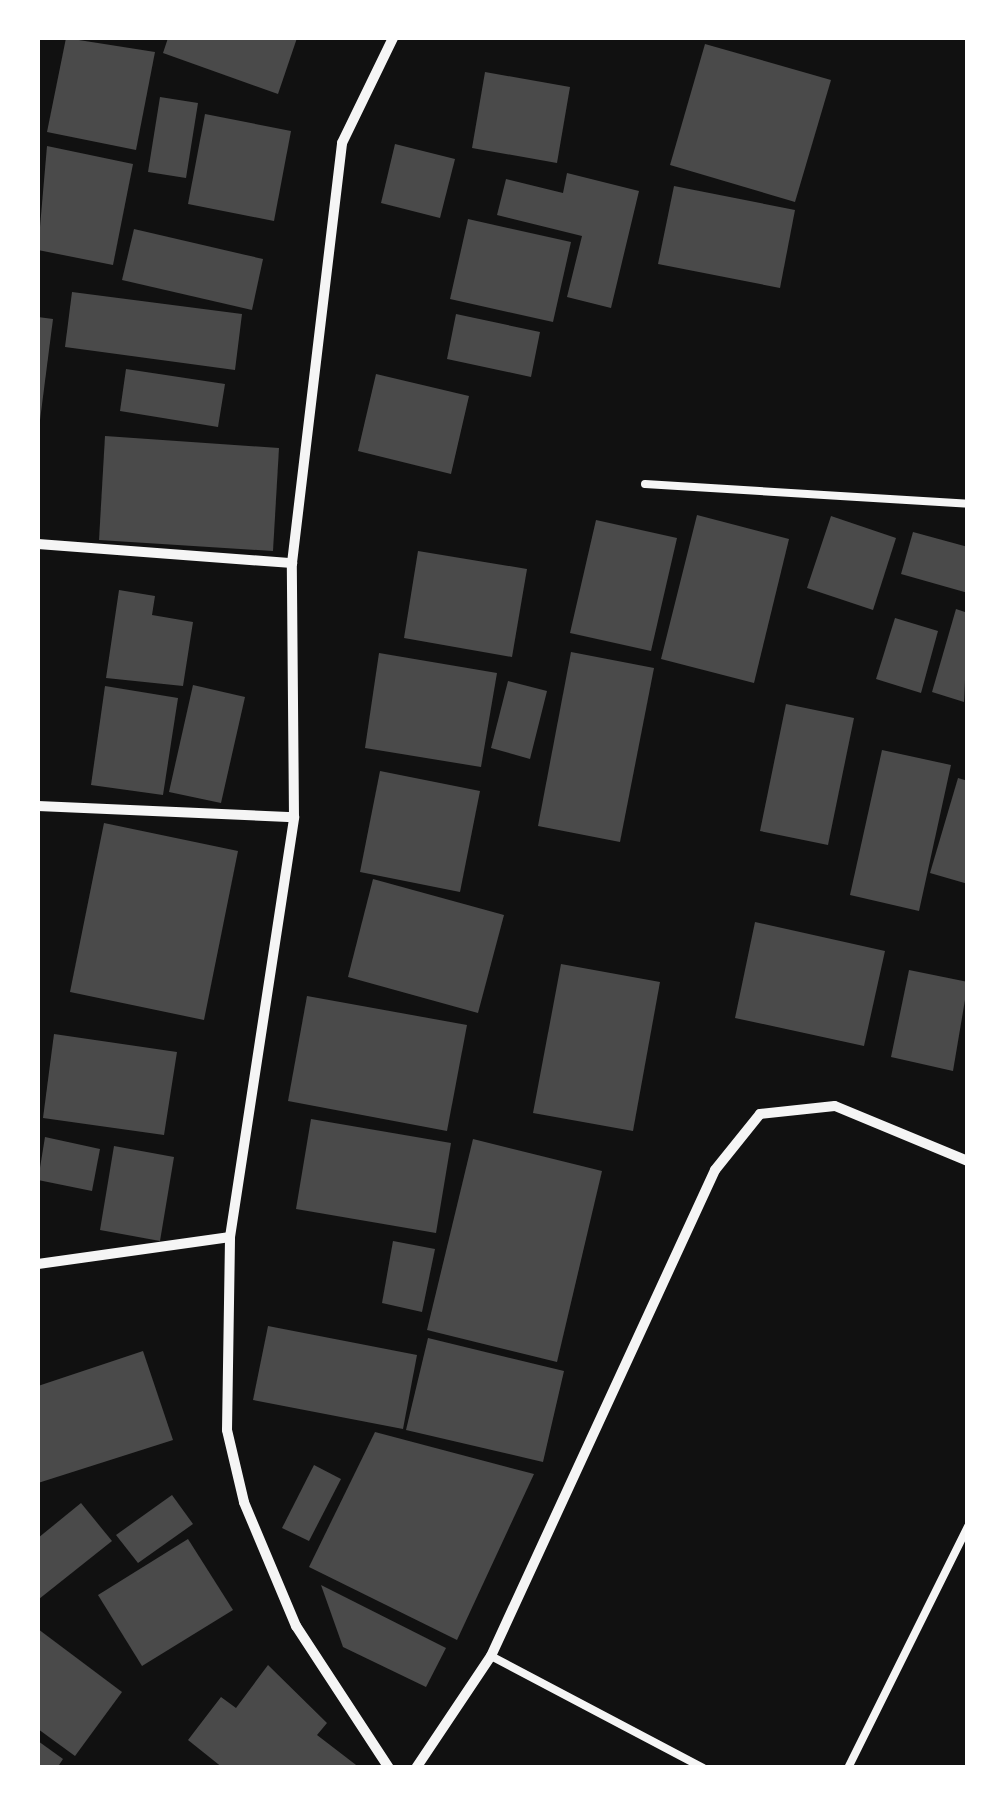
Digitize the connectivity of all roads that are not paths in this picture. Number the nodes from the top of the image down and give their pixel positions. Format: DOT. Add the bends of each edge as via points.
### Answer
graph roads {
  1 [pos="393,38"];
  2 [pos="645,484"];
  3 [pos="968,504"];
  4 [pos="38,544"];
  5 [pos="292,563"];
  6 [pos="38,806"];
  7 [pos="294,818"];
  8 [pos="968,1161"];
  9 [pos="230,1237"];
  10 [pos="38,1264"];
  11 [pos="968,1526"];
  12 [pos="491,1656"];
  13 [pos="389,1768"];
  14 [pos="416,1768"];
  15 [pos="703,1768"];
  16 [pos="848,1768"];
  1 -- 5 [label="street" via="342,143"];
  2 -- 3 [label="lane"];
  4 -- 5 [label="street"];
  5 -- 7 [label="street"];
  6 -- 7 [label="street"];
  7 -- 9 [label="street"];
  8 -- 12 [label="street" via="835,1106 760,1114 715,1170"];
  9 -- 10 [label="street"];
  9 -- 13 [label="street" via="227,1430 244,1502 296,1626"];
  11 -- 16 [label="lane"];
  12 -- 14 [label="street"];
  12 -- 15 [label="lane"];
}
